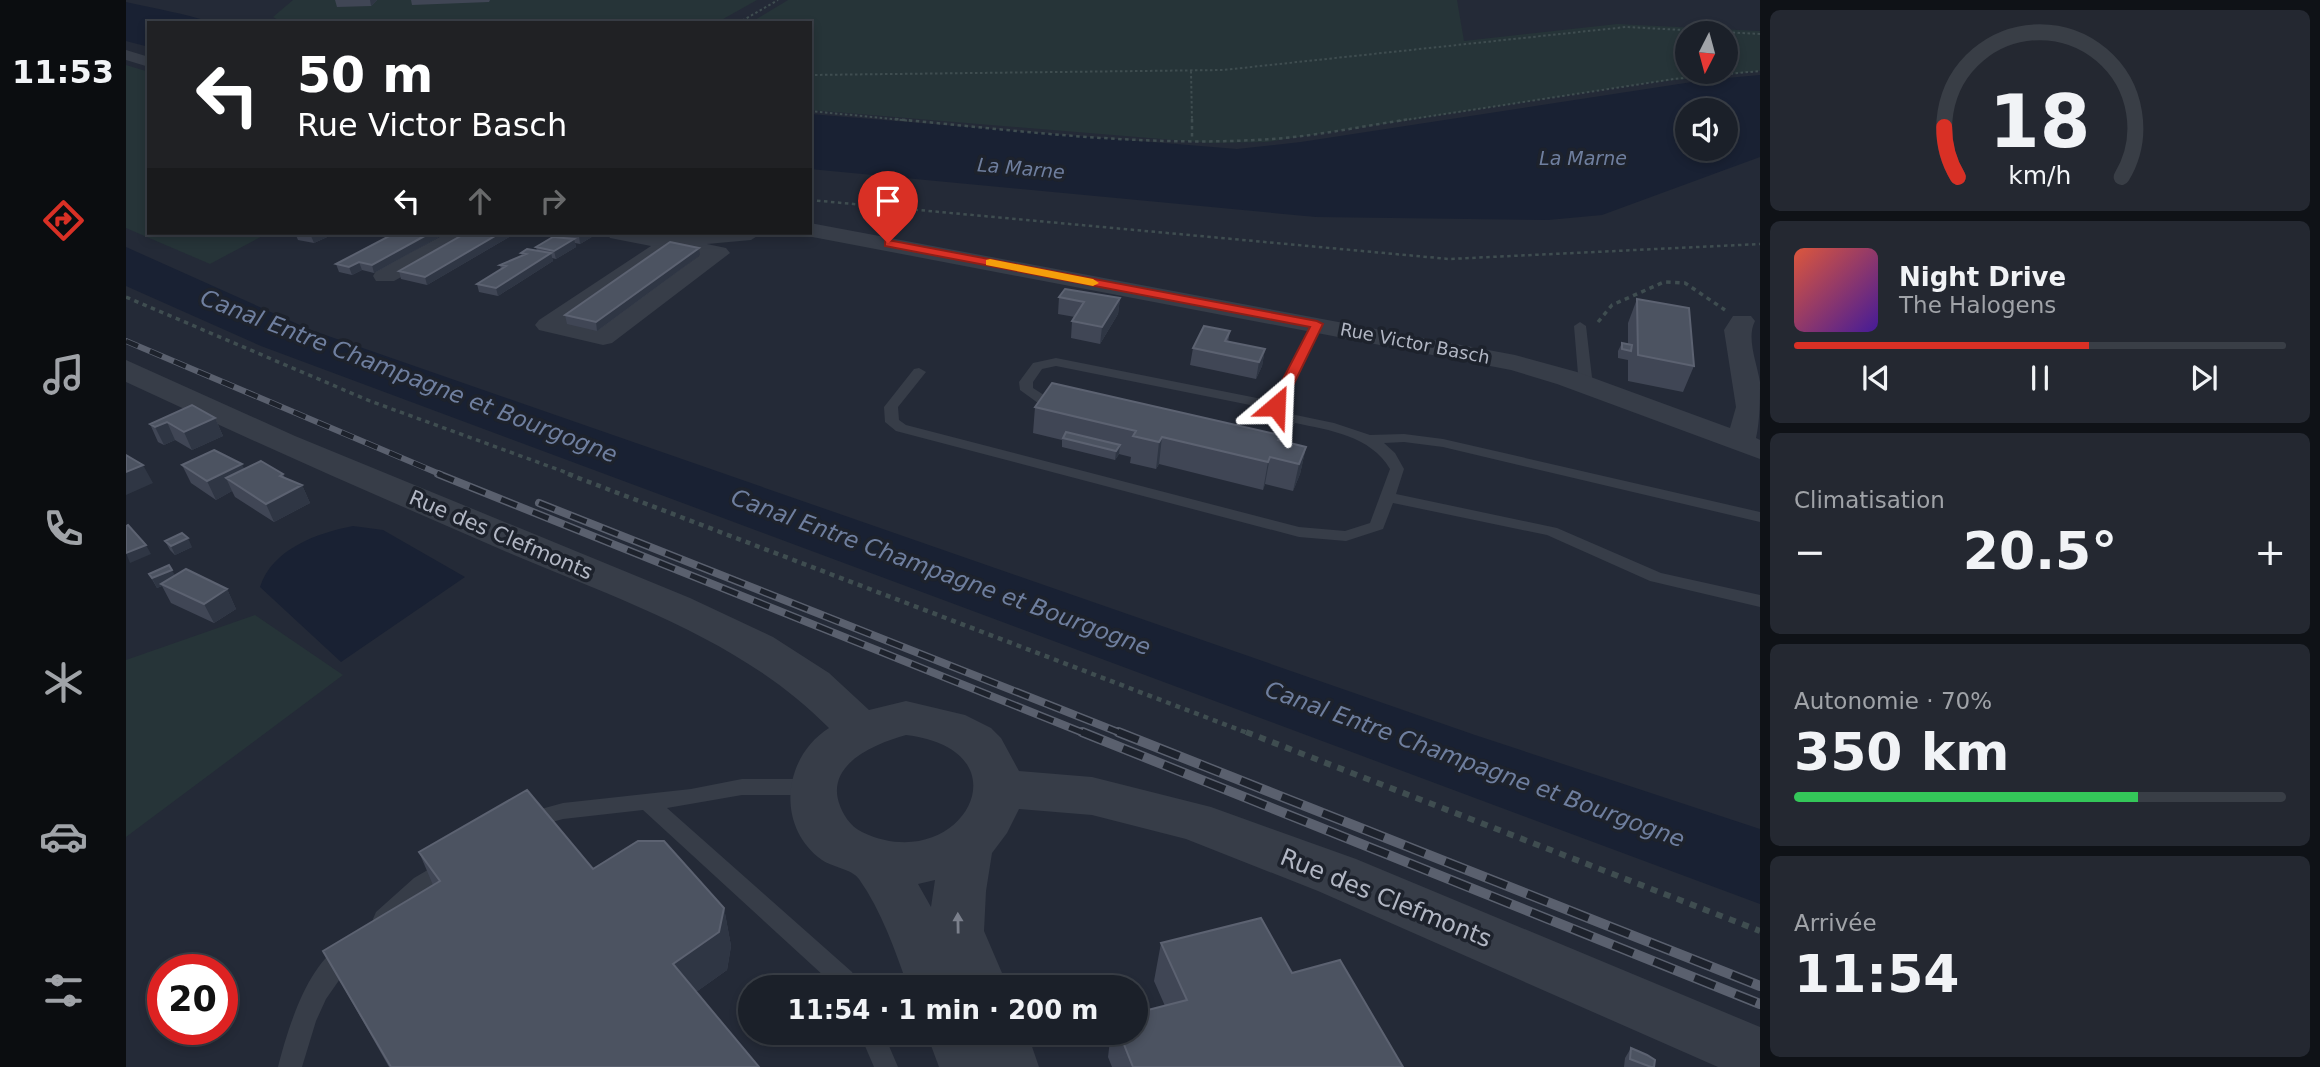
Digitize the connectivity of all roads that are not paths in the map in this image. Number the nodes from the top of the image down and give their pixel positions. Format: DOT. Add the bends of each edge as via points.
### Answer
graph roads {
  1 [pos="126,55"];
  2 [pos="147,61"];
  3 [pos="812,230"];
  4 [pos="460,235"];
  5 [pos="628,235"];
  6 [pos="732,235"];
  7 [pos="665,242"];
  8 [pos="385,276"];
  9 [pos="1742,321"];
  10 [pos="1317,324"];
  11 [pos="1580,326"];
  12 [pos="126,370"];
  13 [pos="919,372"];
  14 [pos="1586,386"];
  15 [pos="1276,406"];
  16 [pos="1755,408"];
  17 [pos="1082,409"];
  18 [pos="1290,418"];
  19 [pos="1371,439"];
  20 [pos="1252,445"];
  21 [pos="1747,446"];
  22 [pos="1388,497"];
  23 [pos="1760,517"];
  24 [pos="1760,601"];
  25 [pos="859,729"];
  26 [pos="812,787"];
  27 [pos="999,788"];
  28 [pos="646,801"];
  29 [pos="508,825"];
  30 [pos="968,844"];
  31 [pos="465,855"];
  32 [pos="876,861"];
  33 [pos="840,975"];
  34 [pos="932,975"];
  35 [pos="974,975"];
  36 [pos="876,1045"];
  37 [pos="960,1045"];
  38 [pos="1001,1045"];
  39 [pos="1760,1056"];
  40 [pos="290,1067"];
  41 [pos="886,1067"];
  42 [pos="969,1067"];
  43 [pos="1009,1067"];
  1 -- 2 [label="street"];
  3 -- 10 [label="street, Rue Victor Basch"];
  4 -- 8 [label="street"];
  5 -- 7 [label="street"];
  6 -- 7 [label="street"];
  7 -- 7 [label="street" via="559,318 548,325 603,337 718,253"];
  9 -- 16 [label="street" via="1737,330"];
  10 -- 14 [label="street, Rue Victor Basch" via="1516,363"];
  10 -- 15 [label="lane"];
  11 -- 14 [label="lane"];
  12 -- 25 [label="street, Rue des Clefmonts" via="283,443 676,608 758,648 813,684"];
  13 -- 22 [label="lane" via="891,407 892,422 901,428 1309,534 1346,536 1368,531 1377,526"];
  14 -- 21 [label="street, Rue Victor Basch"];
  15 -- 17 [label="lane" via="1056,362 1038,366 1026,382 1034,396"];
  15 -- 18 [label="lane" via="1280,416"];
  16 -- 21 [label="street" via="1742,437"];
  18 -- 19 [label="lane"];
  18 -- 20 [label="lane" via="1280,442"];
  19 -- 22 [label="lane" via="1386,450 1397,470"];
  19 -- 23 [label="lane" via="1443,443"];
  22 -- 24 [label="lane" via="1551,531 1656,577"];
  25 -- 26 [label="street" via="824,757"];
  25 -- 27 [label="street" via="906,718 952,727 972,738 986,754"];
  26 -- 28 [label="lane" via="742,787"];
  26 -- 32 [label="street" via="817,818 826,832 856,854"];
  27 -- 30 [label="street" via="989,821"];
  27 -- 39 [label="street, Rue des Clefmonts" via="1092,796 1193,821 1336,875"];
  28 -- 29 [label="lane" via="564,811"];
  28 -- 33 [label="lane"];
  30 -- 32 [label="street" via="918,863"];
  35 -- 30 [label="street, one-way" via="957,931"];
  31 -- 40 [label="lane" via="422,884 333,965 300,1025"];
  32 -- 34 [label="street" via="911,921"];
  36 -- 41 [label="lane"];
  37 -- 42 [label="street"];
  38 -- 43 [label="street"];
}
